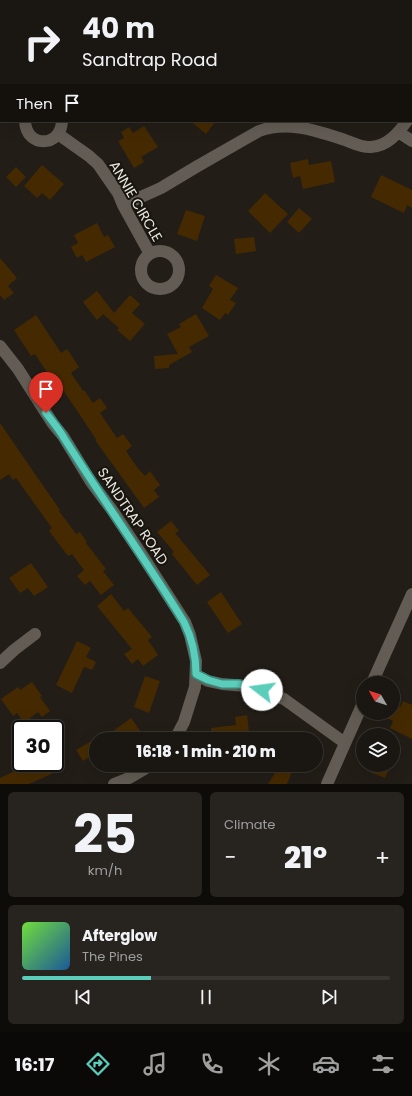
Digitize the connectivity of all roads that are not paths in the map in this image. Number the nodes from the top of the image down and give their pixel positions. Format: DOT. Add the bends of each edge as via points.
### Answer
graph roads {
  1 [pos="25,122"];
  2 [pos="62,122"];
  3 [pos="406,122"];
  4 [pos="398,132"];
  5 [pos="58,134"];
  6 [pos="412,141"];
  7 [pos="123,205"];
  8 [pos="150,254"];
  9 [pos="0,346"];
  10 [pos="412,594"];
  11 [pos="35,634"];
  12 [pos="0,663"];
  13 [pos="196,674"];
  14 [pos="375,676"];
  15 [pos="356,719"];
  16 [pos="179,732"];
  17 [pos="345,743"];
  18 [pos="139,772"];
  19 [pos="114,784"];
  20 [pos="327,784"];
  1 -- 5 [label="street" via="27,133 37,140 49,141"];
  2 -- 5 [label="street"];
  3 -- 4 [label="street"];
  4 -- 6 [label="street"];
  4 -- 7 [label="street" via="393,138 371,147 318,132 282,126 270,127 161,188"];
  5 -- 7 [label="street, ANNIE CIRCLE" via="98,164"];
  7 -- 8 [label="street, ANNIE CIRCLE"];
  9 -- 13 [label="street, SANDTRAP ROAD" via="63,436 184,622 194,649"];
  10 -- 14 [label="street"];
  11 -- 12 [label="street"];
  13 -- 16 [label="street, SANDTRAP ROAD" via="195,687"];
  13 -- 17 [label="street" via="222,684 246,686 284,698"];
  15 -- 17 [label="street"];
  17 -- 20 [label="street"];
  18 -- 19 [label="street"];
}
